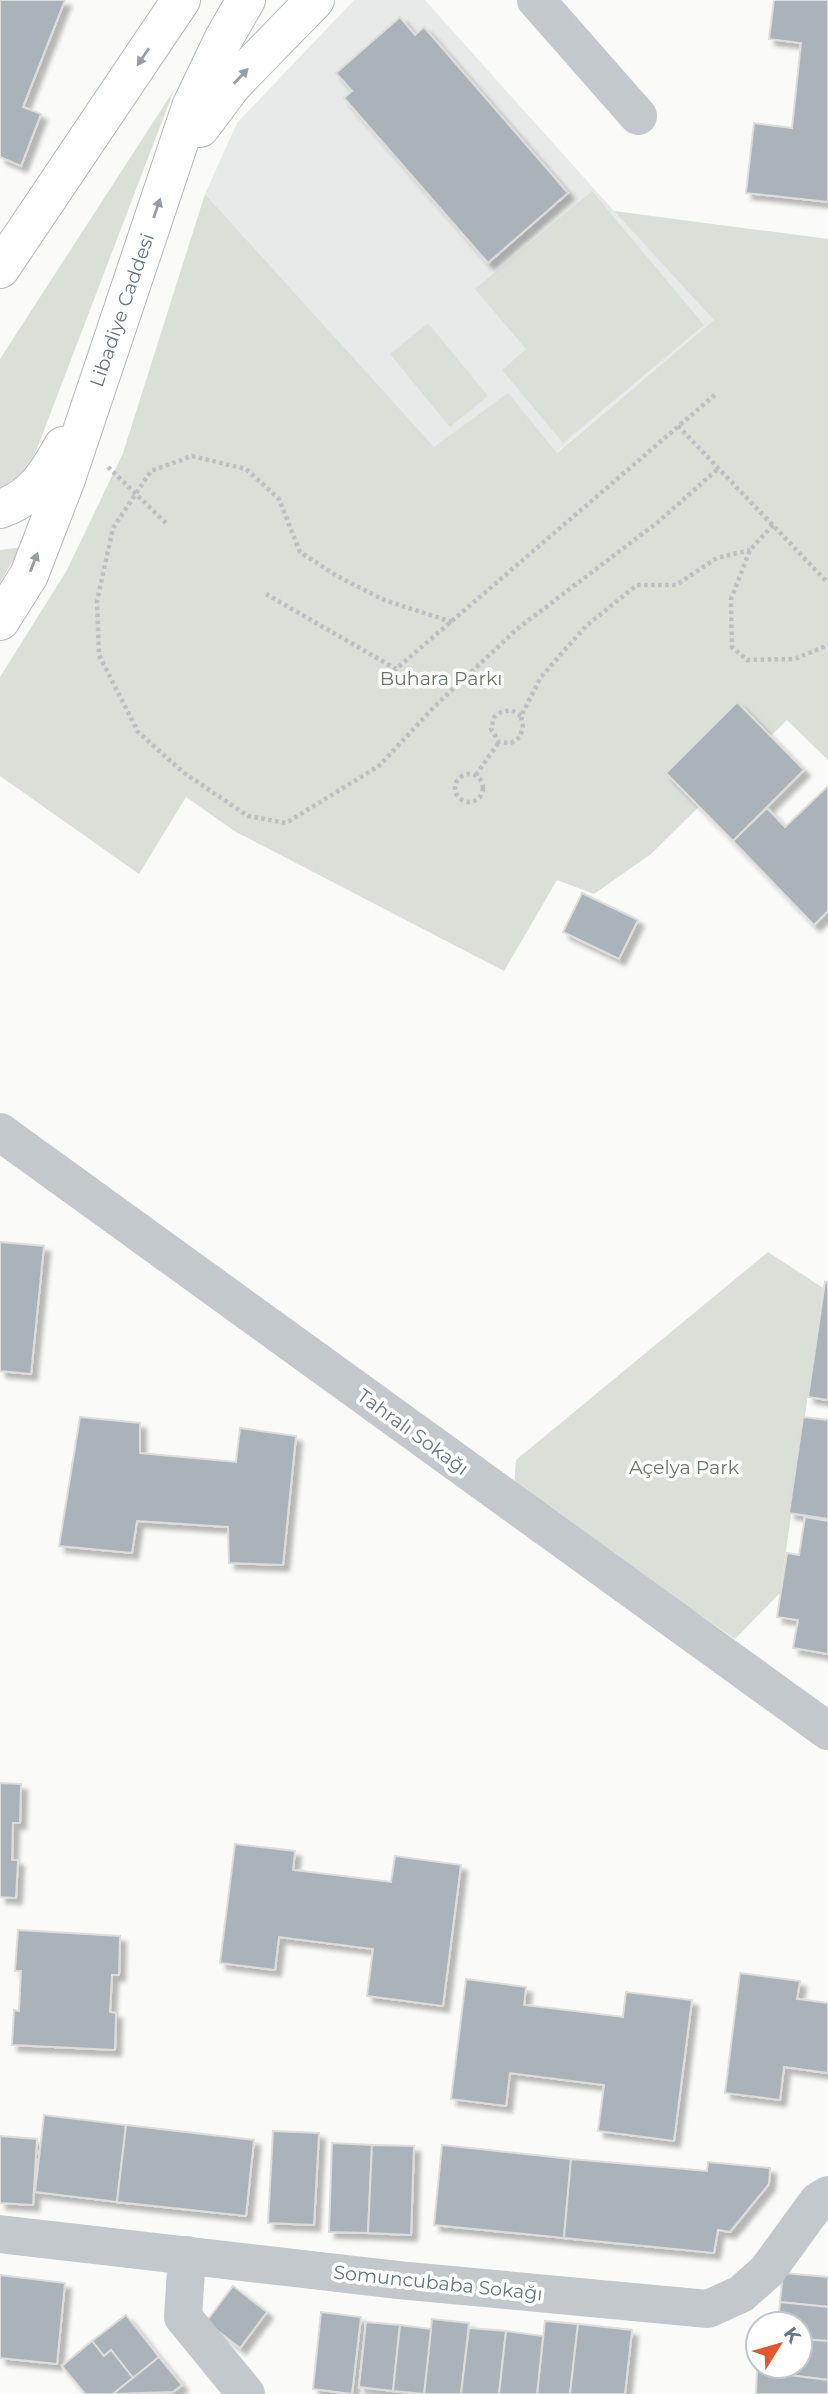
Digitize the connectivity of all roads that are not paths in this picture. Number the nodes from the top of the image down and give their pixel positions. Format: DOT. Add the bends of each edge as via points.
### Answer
graph roads {
  1 [pos="246,0"];
  2 [pos="315,0"];
  3 [pos="537,0"];
  4 [pos="180,1"];
  5 [pos="638,117"];
  6 [pos="170,169"];
  7 [pos="0,269"];
  8 [pos="98,383"];
  9 [pos="0,509"];
  10 [pos="0,621"];
  11 [pos="0,1132"];
  12 [pos="828,1731"];
  13 [pos="828,2195"];
  14 [pos="0,2234"];
  15 [pos="187,2255"];
  16 [pos="246,2394"];
  1 -- 6 [label="main road, Libadiye Caddesi" via="191,107"];
  6 -- 2 [label="main road, one-way" via="233,83"];
  3 -- 5 [label="street"];
  4 -- 7 [label="main road, one-way"];
  8 -- 6 [label="main road, Libadiye Caddesi, one-way"];
  8 -- 9 [label="main road" via="45,479"];
  10 -- 8 [label="main road, Libadiye Caddesi, one-way" via="29,575"];
  11 -- 12 [label="street, Tahralı Sokağı"];
  13 -- 15 [label="street, Somuncubaba Sokağı" via="818,2201 767,2272 741,2294 708,2309"];
  14 -- 15 [label="street, Somuncubaba Sokağı"];
  15 -- 16 [label="street" via="183,2317"];
}
